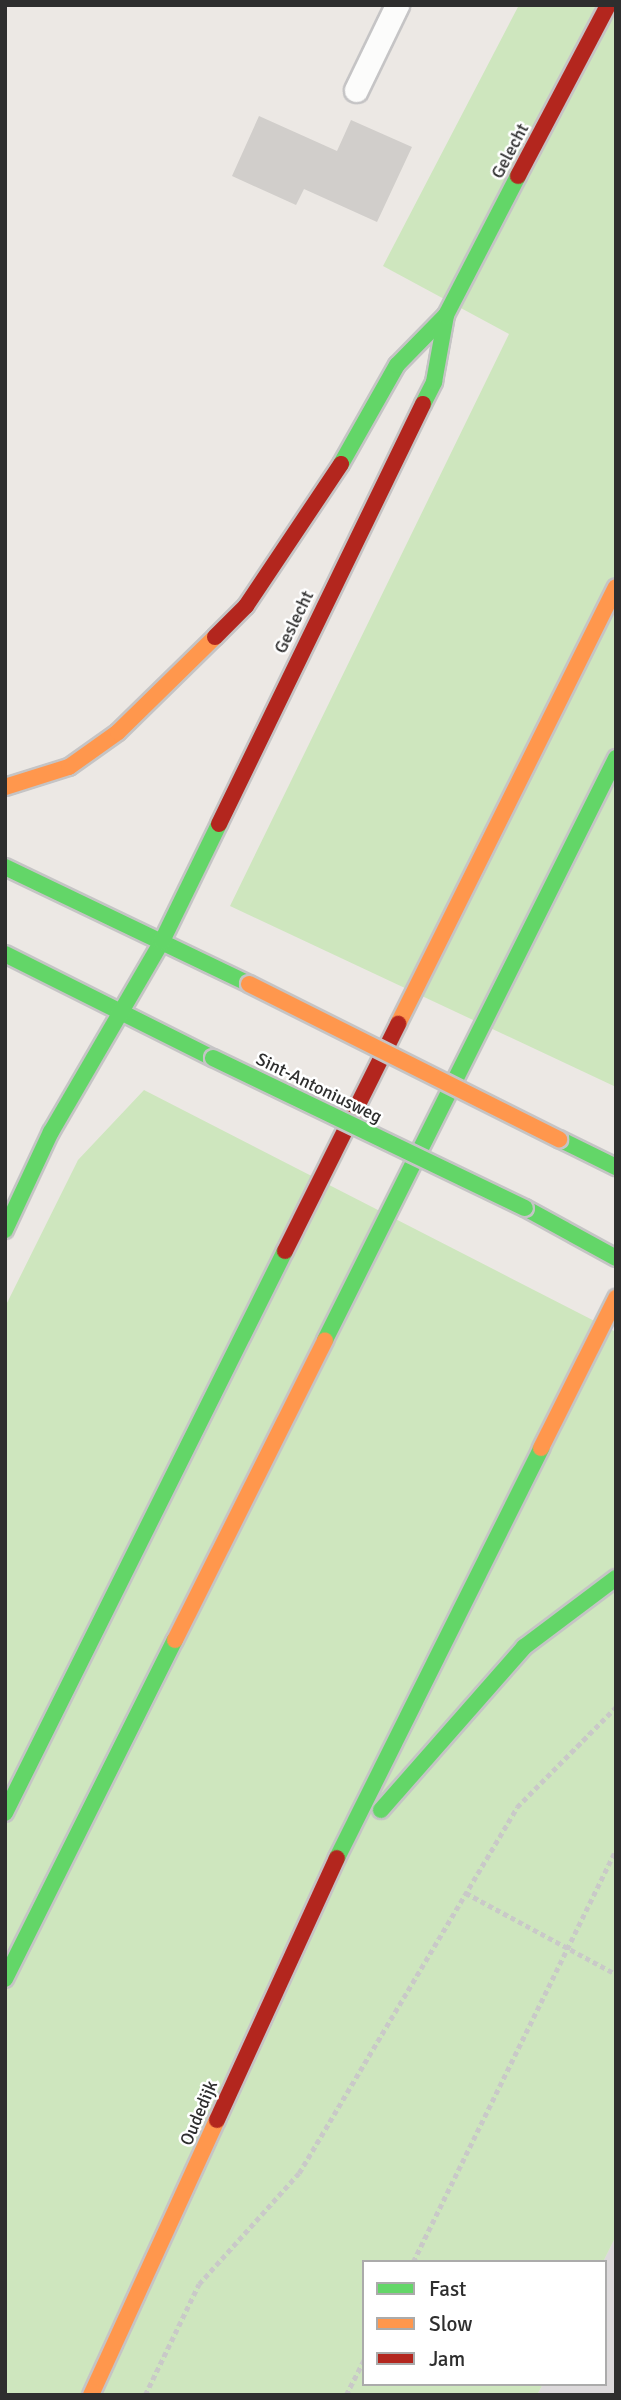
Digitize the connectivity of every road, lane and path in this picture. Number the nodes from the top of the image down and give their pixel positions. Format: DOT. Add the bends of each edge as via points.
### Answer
graph roads {
  1 [pos="397,5"];
  2 [pos="608,5"];
  3 [pos="356,90"];
  4 [pos="446,315"];
  5 [pos="616,587"];
  6 [pos="616,758"];
  7 [pos="5,787"];
  8 [pos="5,867"];
  9 [pos="162,941"];
  10 [pos="5,954"];
  11 [pos="122,1016"];
  12 [pos="616,1167"];
  13 [pos="5,1230"];
  14 [pos="616,1258"];
  15 [pos="616,1298"];
  16 [pos="616,1578"];
  17 [pos="616,1707"];
  18 [pos="5,1813"];
  19 [pos="347,1848"];
  20 [pos="616,1850"];
  21 [pos="466,1893"];
  22 [pos="568,1951"];
  23 [pos="616,1974"];
  24 [pos="5,1979"];
  25 [pos="414,2260"];
  26 [pos="362,2364"];
  27 [pos="91,2395"];
  28 [pos="145,2395"];
  29 [pos="346,2395"];
  1 -- 3 [label="lane"];
  2 -- 4 [label="main road, Gelecht"];
  4 -- 7 [label="main road" via="397,365 312,514 237,616 118,732 69,767"];
  4 -- 9 [label="main road, Geslecht" via="434,382"];
  5 -- 18 [label="main road"];
  6 -- 24 [label="main road"];
  8 -- 9 [label="main road"];
  9 -- 11 [label="main road, Geslecht"];
  9 -- 12 [label="main road, bridge"];
  10 -- 11 [label="main road, Sint-Antoniusweg"];
  11 -- 13 [label="main road, Geslecht" via="51,1132"];
  11 -- 14 [label="main road, Sint-Antoniusweg, bridge" via="525,1208"];
  15 -- 19 [label="main road"];
  16 -- 19 [label="main road" via="524,1647"];
  17 -- 21 [label="path" via="517,1807"];
  19 -- 27 [label="main road, Oudedijk" via="273,1987 174,2221"];
  20 -- 22 [label="path"];
  21 -- 22 [label="path"];
  21 -- 28 [label="path" via="299,2173 199,2284"];
  22 -- 23 [label="path"];
  22 -- 25 [label="path"];
  26 -- 29 [label="path"];
}
